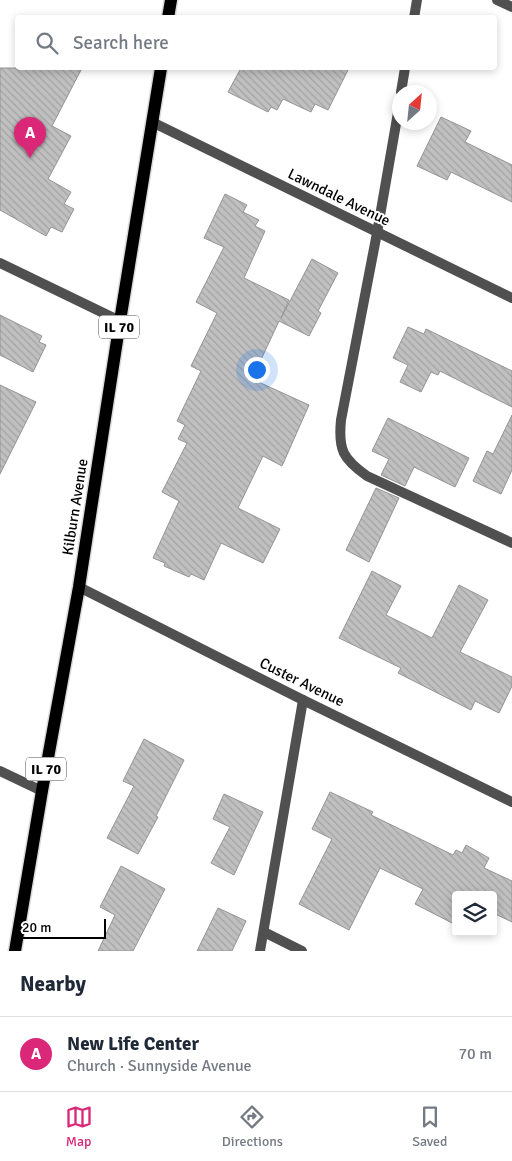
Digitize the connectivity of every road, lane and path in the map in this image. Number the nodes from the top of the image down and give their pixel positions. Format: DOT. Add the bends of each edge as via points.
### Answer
graph roads {
  1 [pos="171,0"];
  2 [pos="417,0"];
  3 [pos="497,0"];
  4 [pos="512,7"];
  5 [pos="168,15"];
  6 [pos="414,15"];
  7 [pos="161,70"];
  8 [pos="405,70"];
  9 [pos="402,85"];
  10 [pos="152,122"];
  11 [pos="395,130"];
  12 [pos="377,232"];
  13 [pos="0,263"];
  14 [pos="512,298"];
  15 [pos="120,321"];
  16 [pos="512,543"];
  17 [pos="79,587"];
  18 [pos="303,700"];
  19 [pos="0,771"];
  20 [pos="42,791"];
  21 [pos="512,802"];
  22 [pos="264,932"];
  23 [pos="15,951"];
  24 [pos="260,951"];
  25 [pos="302,951"];
  1 -- 5 [label="main road"];
  2 -- 6 [label="street"];
  3 -- 4 [label="street"];
  7 -- 10 [label="main road, Kilburn Avenue / IL 70"];
  8 -- 9 [label="street"];
  10 -- 12 [label="street, Lawndale Avenue"];
  10 -- 15 [label="main road, Kilburn Avenue / IL 70"];
  11 -- 12 [label="street"];
  12 -- 14 [label="street, Lawndale Avenue"];
  12 -- 16 [label="street" via="341,420 342,450 347,460 367,476"];
  13 -- 15 [label="street"];
  15 -- 17 [label="main road, Kilburn Avenue / IL 70"];
  17 -- 18 [label="street, Custer Avenue"];
  17 -- 20 [label="main road, Kilburn Avenue / IL 70"];
  18 -- 21 [label="street, Custer Avenue"];
  18 -- 22 [label="street"];
  19 -- 20 [label="street"];
  20 -- 23 [label="main road, Kilburn Avenue / IL 70"];
  22 -- 24 [label="street"];
  22 -- 25 [label="street"];
}
